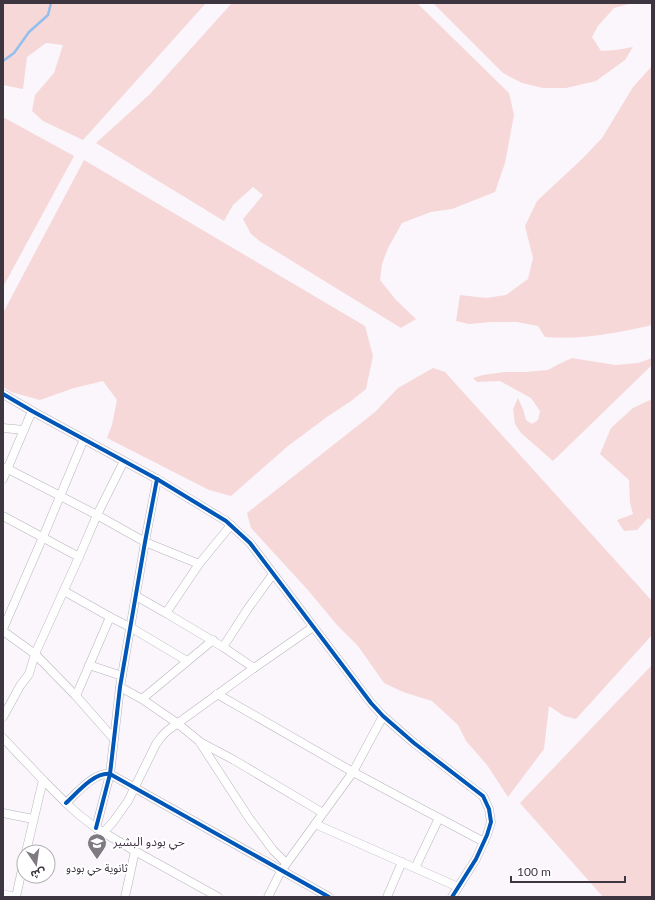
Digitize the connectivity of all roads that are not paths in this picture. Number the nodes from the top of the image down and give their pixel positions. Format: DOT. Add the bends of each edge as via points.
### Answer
graph roads {
  1 [pos="3,394"];
  2 [pos="32,411"];
  3 [pos="3,428"];
  4 [pos="24,430"];
  5 [pos="84,439"];
  6 [pos="124,461"];
  7 [pos="5,468"];
  8 [pos="3,479"];
  9 [pos="158,479"];
  10 [pos="60,496"];
  11 [pos="97,515"];
  12 [pos="3,516"];
  13 [pos="231,525"];
  14 [pos="43,537"];
  15 [pos="145,542"];
  16 [pos="79,557"];
  17 [pos="199,564"];
  18 [pos="273,574"];
  19 [pos="64,591"];
  20 [pos="136,596"];
  21 [pos="166,613"];
  22 [pos="110,617"];
  23 [pos="130,627"];
  24 [pos="313,627"];
  25 [pos="3,630"];
  26 [pos="213,640"];
  27 [pos="223,647"];
  28 [pos="35,654"];
  29 [pos="187,661"];
  30 [pos="89,665"];
  31 [pos="254,668"];
  32 [pos="122,676"];
  33 [pos="120,687"];
  34 [pos="217,694"];
  35 [pos="76,696"];
  36 [pos="142,699"];
  37 [pos="383,716"];
  38 [pos="3,717"];
  39 [pos="177,723"];
  40 [pos="3,738"];
  41 [pos="114,739"];
  42 [pos="199,741"];
  43 [pos="353,772"];
  44 [pos="110,774"];
  45 [pos="43,780"];
  46 [pos="135,787"];
  47 [pos="66,803"];
  48 [pos="323,812"];
  49 [pos="3,813"];
  50 [pos="440,818"];
  51 [pos="33,820"];
  52 [pos="315,824"];
  53 [pos="100,830"];
  54 [pos="484,842"];
  55 [pos="28,844"];
  56 [pos="134,851"];
  57 [pos="402,862"];
  58 [pos="286,863"];
  59 [pos="415,868"];
  60 [pos="281,871"];
  61 [pos="18,884"];
  62 [pos="458,887"];
  63 [pos="3,894"];
  64 [pos="15,897"];
  65 [pos="125,897"];
  66 [pos="218,897"];
  67 [pos="268,897"];
  68 [pos="329,897"];
  69 [pos="387,897"];
  70 [pos="452,897"];
  1 -- 2 [label="street"];
  2 -- 4 [label="street"];
  2 -- 5 [label="street"];
  3 -- 4 [label="street"];
  4 -- 7 [label="street"];
  5 -- 6 [label="street"];
  5 -- 10 [label="street"];
  6 -- 9 [label="street"];
  6 -- 11 [label="street"];
  7 -- 8 [label="street"];
  7 -- 10 [label="street"];
  9 -- 13 [label="street"];
  9 -- 15 [label="street"];
  10 -- 11 [label="street"];
  10 -- 14 [label="street"];
  11 -- 15 [label="street"];
  11 -- 16 [label="street"];
  12 -- 14 [label="street"];
  13 -- 17 [label="street"];
  13 -- 18 [label="street" via="250,544"];
  14 -- 16 [label="street"];
  14 -- 25 [label="street"];
  15 -- 17 [label="street"];
  15 -- 20 [label="street"];
  16 -- 19 [label="street"];
  17 -- 21 [label="street"];
  18 -- 24 [label="street"];
  18 -- 27 [label="street"];
  19 -- 22 [label="street"];
  19 -- 28 [label="street"];
  20 -- 21 [label="street"];
  20 -- 23 [label="street"];
  21 -- 26 [label="street"];
  22 -- 23 [label="street"];
  22 -- 30 [label="street"];
  23 -- 29 [label="street"];
  23 -- 32 [label="street"];
  24 -- 31 [label="street"];
  24 -- 37 [label="street"];
  25 -- 28 [label="street"];
  26 -- 27 [label="street"];
  26 -- 29 [label="street"];
  27 -- 31 [label="street"];
  28 -- 35 [label="street"];
  28 -- 38 [label="street" via="29,674"];
  29 -- 36 [label="street"];
  30 -- 32 [label="street"];
  30 -- 35 [label="street"];
  31 -- 34 [label="street"];
  32 -- 33 [label="street"];
  33 -- 36 [label="street"];
  33 -- 41 [label="street"];
  34 -- 39 [label="street"];
  34 -- 43 [label="street"];
  35 -- 41 [label="street"];
  36 -- 39 [label="street"];
  37 -- 43 [label="street"];
  37 -- 54 [label="street" via="483,796 491,822"];
  39 -- 42 [label="street"];
  39 -- 46 [label="street" via="156,744"];
  40 -- 45 [label="street"];
  41 -- 44 [label="street"];
  42 -- 48 [label="street"];
  42 -- 58 [label="street" via="249,818"];
  43 -- 48 [label="street"];
  43 -- 50 [label="street"];
  44 -- 46 [label="street"];
  44 -- 47 [label="street" via="90,781"];
  44 -- 53 [label="street"];
  45 -- 47 [label="street"];
  45 -- 51 [label="street"];
  46 -- 53 [label="street" via="122,811"];
  46 -- 60 [label="street"];
  47 -- 53 [label="street"];
  48 -- 52 [label="street"];
  49 -- 51 [label="street"];
  50 -- 54 [label="street"];
  50 -- 59 [label="street"];
  51 -- 55 [label="street"];
  52 -- 57 [label="street"];
  52 -- 58 [label="street"];
  53 -- 56 [label="street"];
  54 -- 62 [label="street"];
  56 -- 65 [label="street"];
  56 -- 66 [label="street"];
  57 -- 59 [label="street"];
  57 -- 69 [label="street"];
  58 -- 60 [label="street"];
  59 -- 62 [label="street"];
  60 -- 67 [label="street"];
  60 -- 68 [label="street"];
  61 -- 64 [label="street"];
  62 -- 70 [label="street"];
  63 -- 64 [label="street"];
}
